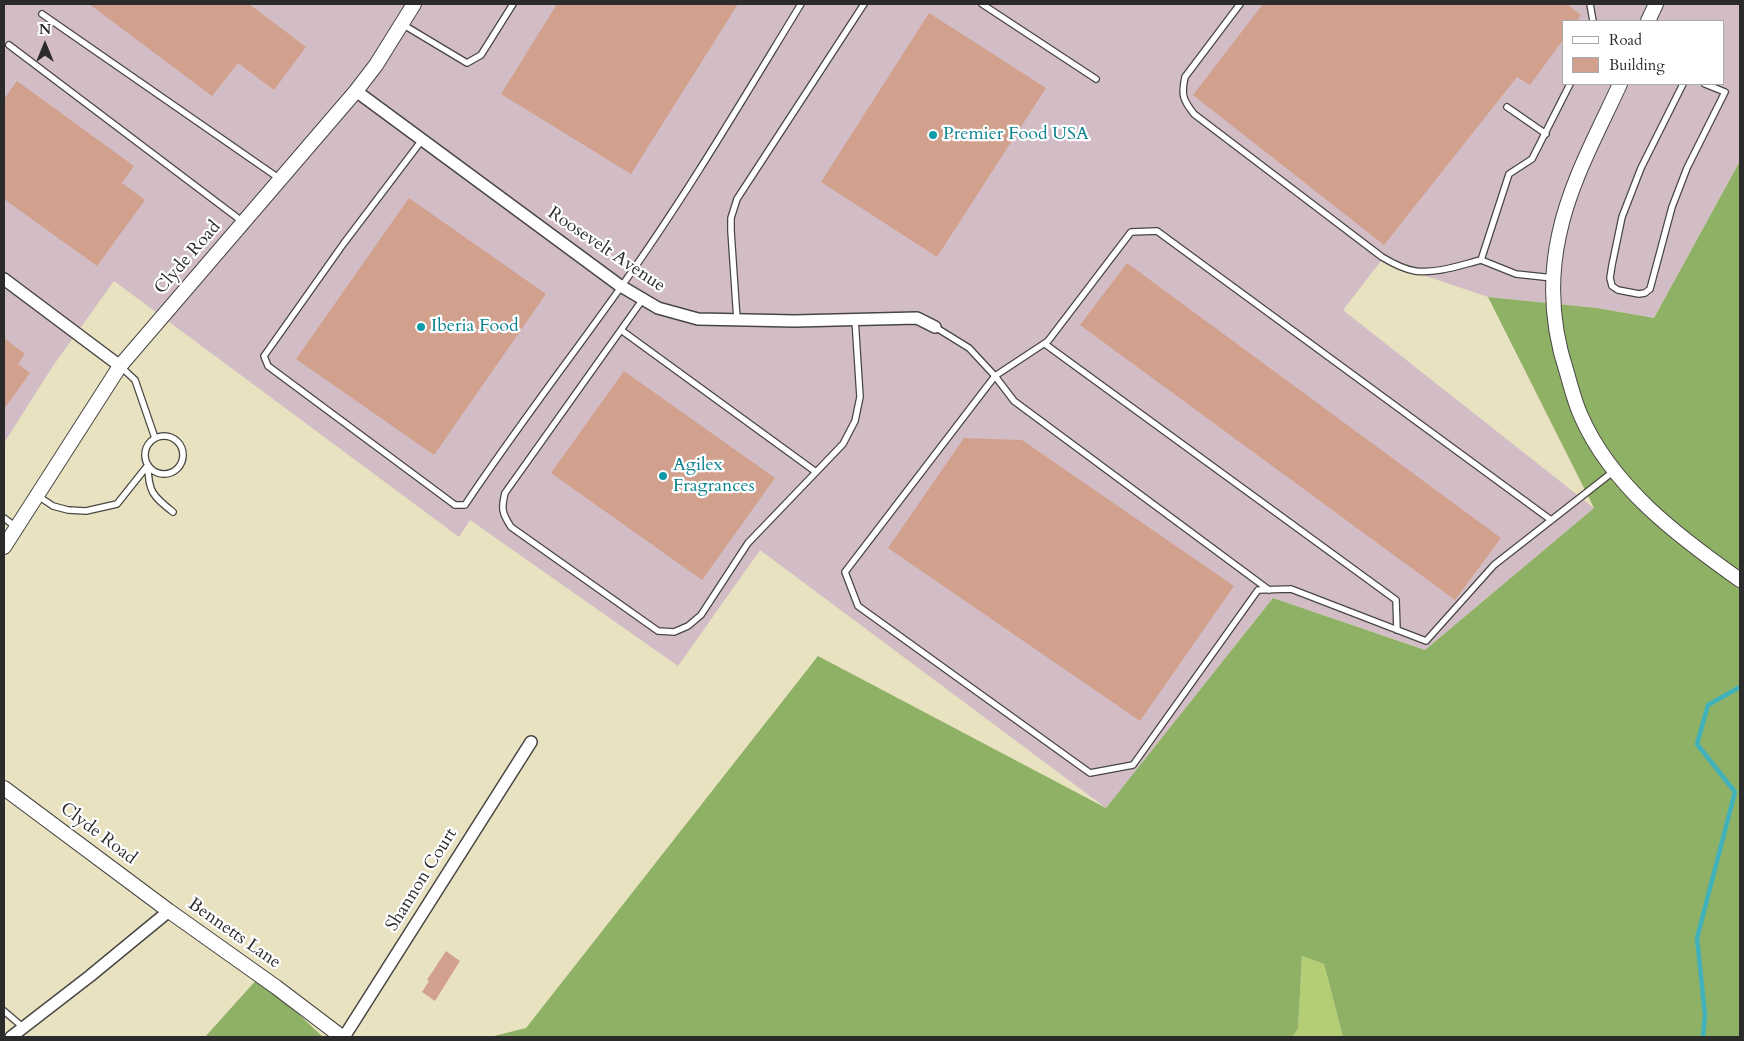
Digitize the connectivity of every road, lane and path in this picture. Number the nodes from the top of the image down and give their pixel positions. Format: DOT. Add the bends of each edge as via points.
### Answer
graph roads {
  1 [pos="414,4"];
  2 [pos="513,4"];
  3 [pos="801,4"];
  4 [pos="864,4"];
  5 [pos="982,4"];
  6 [pos="1240,4"];
  7 [pos="1590,4"];
  8 [pos="1656,4"];
  9 [pos="42,14"];
  10 [pos="1593,20"];
  11 [pos="1648,20"];
  12 [pos="402,24"];
  13 [pos="10,45"];
  14 [pos="1096,79"];
  15 [pos="1570,85"];
  16 [pos="1620,85"];
  17 [pos="1682,85"];
  18 [pos="1708,85"];
  19 [pos="356,91"];
  20 [pos="1507,107"];
  21 [pos="1546,134"];
  22 [pos="422,140"];
  23 [pos="280,179"];
  24 [pos="243,222"];
  25 [pos="1481,260"];
  26 [pos="1553,278"];
  27 [pos="4,279"];
  28 [pos="621,287"];
  29 [pos="643,299"];
  30 [pos="855,319"];
  31 [pos="738,320"];
  32 [pos="935,327"];
  33 [pos="621,330"];
  34 [pos="1045,344"];
  35 [pos="120,366"];
  36 [pos="995,376"];
  37 [pos="155,438"];
  38 [pos="148,465"];
  39 [pos="1614,471"];
  40 [pos="816,472"];
  41 [pos="37,495"];
  42 [pos="174,512"];
  43 [pos="4,518"];
  44 [pos="1551,520"];
  45 [pos="16,527"];
  46 [pos="4,547"];
  47 [pos="1740,580"];
  48 [pos="1269,590"];
  49 [pos="1397,630"];
  50 [pos="530,742"];
  51 [pos="4,788"];
  52 [pos="169,911"];
  53 [pos="4,1010"];
  54 [pos="24,1028"];
  55 [pos="11,1037"];
  56 [pos="343,1037"];
  1 -- 12 [label="street, Clyde Road"];
  2 -- 12 [label="lane" via="481,55 467,63"];
  3 -- 28 [label="lane" via="705,163"];
  4 -- 31 [label="lane" via="738,199 731,231"];
  5 -- 14 [label="lane"];
  6 -- 25 [label="lane" via="1185,77 1182,90 1186,104 1194,114 1398,266 1415,271 1435,271"];
  7 -- 10 [label="lane"];
  8 -- 11 [label="street"];
  9 -- 23 [label="lane"];
  12 -- 19 [label="street, Clyde Road"];
  13 -- 24 [label="lane"];
  15 -- 21 [label="lane"];
  16 -- 26 [label="street" via="1574,186 1559,233"];
  17 -- 18 [label="lane" via="1641,168 1622,217 1610,278 1612,286 1618,290 1639,294 1650,288 1672,207 1687,168 1725,92"];
  19 -- 22 [label="street, Roosevelt Avenue"];
  19 -- 23 [label="street, Clyde Road"];
  20 -- 21 [label="lane"];
  21 -- 25 [label="lane" via="1532,159 1509,174"];
  22 -- 28 [label="street, Roosevelt Avenue"];
  22 -- 28 [label="lane" via="264,356 268,366 455,505 465,505"];
  23 -- 24 [label="street, Clyde Road"];
  24 -- 35 [label="street, Clyde Road"];
  25 -- 26 [label="lane" via="1516,274"];
  26 -- 39 [label="street" via="1555,325 1580,416"];
  27 -- 35 [label="street"];
  28 -- 29 [label="street, Roosevelt Avenue"];
  29 -- 31 [label="street, Roosevelt Avenue" via="658,308 698,319"];
  29 -- 33 [label="lane"];
  30 -- 31 [label="street, Roosevelt Avenue"];
  30 -- 32 [label="street, Roosevelt Avenue" via="917,318"];
  30 -- 40 [label="lane" via="860,397 855,421 843,444"];
  32 -- 36 [label="lane" via="969,348"];
  33 -- 40 [label="lane"];
  33 -- 40 [label="lane" via="505,493 502,514 511,527 658,631 674,632 688,626 700,615 748,543"];
  34 -- 36 [label="lane"];
  34 -- 44 [label="lane" via="1131,232 1158,231"];
  34 -- 49 [label="lane" via="1396,600"];
  35 -- 37 [label="lane" via="135,380"];
  35 -- 41 [label="street, Clyde Road"];
  36 -- 48 [label="lane" via="1014,402"];
  36 -- 48 [label="lane" via="845,572 858,606 1090,773 1132,765 1258,590"];
  37 -- 38 [label="lane" via="146,447"];
  37 -- 38 [label="lane" via="167,436 179,442 183,460 176,470 164,474"];
  38 -- 41 [label="lane" via="117,504 86,511 68,510 53,506"];
  38 -- 42 [label="lane" via="148,483 156,498"];
  39 -- 44 [label="lane"];
  39 -- 47 [label="street" via="1641,501 1694,548"];
  41 -- 45 [label="street, Clyde Road"];
  43 -- 45 [label="lane"];
  44 -- 49 [label="lane" via="1494,565 1426,641"];
  45 -- 46 [label="street, Clyde Road"];
  48 -- 49 [label="lane" via="1291,589"];
  50 -- 56 [label="street, Shannon Court"];
  51 -- 52 [label="street, Clyde Road"];
  52 -- 54 [label="street, Bennetts Lane"];
  52 -- 56 [label="street, Bennetts Lane"];
  53 -- 54 [label="lane"];
  54 -- 55 [label="street, Bennetts Lane"];
}
